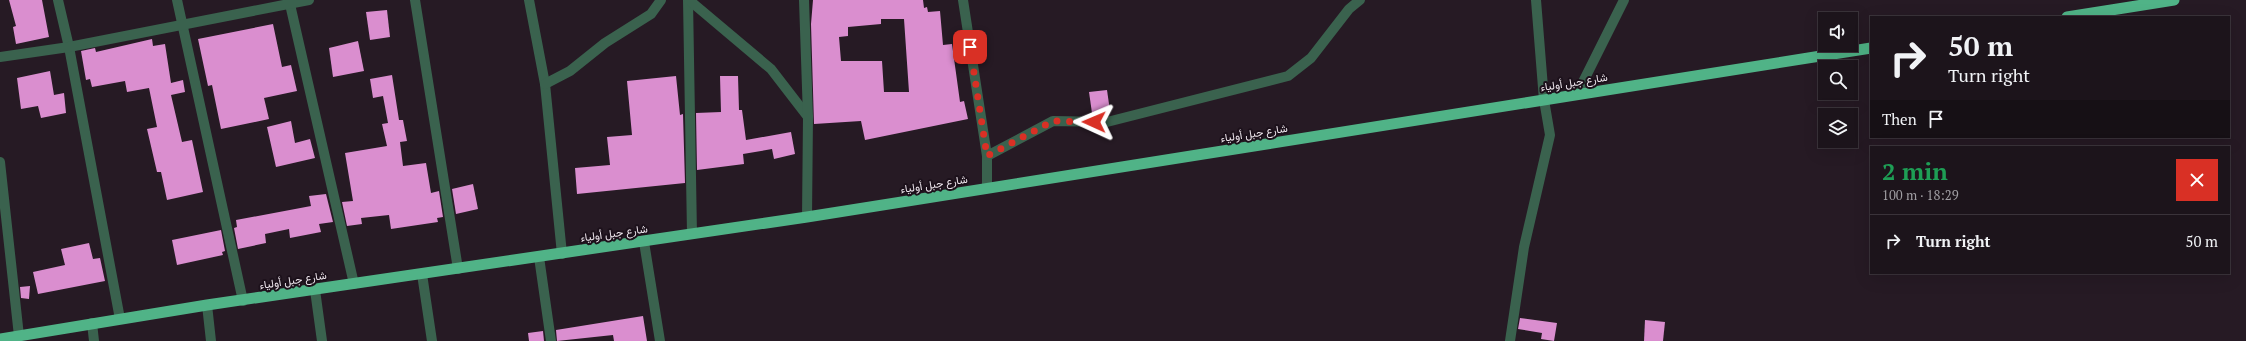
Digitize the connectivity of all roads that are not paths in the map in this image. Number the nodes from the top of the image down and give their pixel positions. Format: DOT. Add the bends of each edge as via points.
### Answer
graph roads {
  1 [pos="58,0"];
  2 [pos="177,0"];
  3 [pos="309,0"];
  4 [pos="415,0"];
  5 [pos="529,0"];
  6 [pos="661,0"];
  7 [pos="688,0"];
  8 [pos="804,0"];
  9 [pos="963,0"];
  10 [pos="1360,0"];
  11 [pos="1536,0"];
  12 [pos="1624,0"];
  13 [pos="2174,0"];
  14 [pos="289,1"];
  15 [pos="2073,16"];
  16 [pos="183,24"];
  17 [pos="69,47"];
  18 [pos="1870,48"];
  19 [pos="0,57"];
  20 [pos="545,84"];
  21 [pos="1577,94"];
  22 [pos="1544,100"];
  23 [pos="808,118"];
  24 [pos="987,156"];
  25 [pos="0,162"];
  26 [pos="987,188"];
  27 [pos="807,217"];
  28 [pos="692,234"];
  29 [pos="644,242"];
  30 [pos="562,254"];
  31 [pos="539,257"];
  32 [pos="458,269"];
  33 [pos="422,274"];
  34 [pos="354,284"];
  35 [pos="315,290"];
  36 [pos="243,301"];
  37 [pos="207,305"];
  38 [pos="120,319"];
  39 [pos="92,323"];
  40 [pos="19,336"];
  41 [pos="0,339"];
  42 [pos="94,341"];
  43 [pos="211,341"];
  44 [pos="322,341"];
  45 [pos="432,341"];
  46 [pos="551,341"];
  47 [pos="660,341"];
  48 [pos="1510,341"];
  1 -- 17 [label="street"];
  2 -- 16 [label="street"];
  3 -- 14 [label="street"];
  4 -- 32 [label="street"];
  5 -- 20 [label="street"];
  6 -- 20 [label="street" via="651,14 605,43 570,71"];
  7 -- 23 [label="street" via="771,69"];
  7 -- 28 [label="street"];
  8 -- 23 [label="street"];
  9 -- 24 [label="street"];
  10 -- 24 [label="street" via="1349,9 1311,58 1288,76 1107,122 1053,121"];
  11 -- 22 [label="street"];
  12 -- 21 [label="street"];
  13 -- 15 [label="highway"];
  14 -- 16 [label="street"];
  14 -- 34 [label="street"];
  16 -- 17 [label="street"];
  16 -- 36 [label="street"];
  17 -- 19 [label="street"];
  17 -- 38 [label="street"];
  18 -- 21 [label="highway, شارع جبل أولياء"];
  20 -- 30 [label="street"];
  21 -- 22 [label="highway, شارع جبل أولياء"];
  22 -- 26 [label="highway, شارع جبل أولياء"];
  22 -- 48 [label="street" via="1550,135 1524,248"];
  23 -- 27 [label="street"];
  24 -- 26 [label="street"];
  25 -- 40 [label="street"];
  26 -- 27 [label="highway, شارع جبل أولياء"];
  27 -- 28 [label="highway, شارع جبل أولياء"];
  28 -- 29 [label="highway, شارع جبل أولياء"];
  29 -- 30 [label="highway, شارع جبل أولياء"];
  29 -- 47 [label="street"];
  30 -- 31 [label="highway, شارع جبل أولياء"];
  31 -- 32 [label="highway, شارع جبل أولياء"];
  31 -- 46 [label="street"];
  32 -- 33 [label="highway, شارع جبل أولياء"];
  33 -- 34 [label="highway, شارع جبل أولياء"];
  33 -- 45 [label="street"];
  34 -- 35 [label="highway, شارع جبل أولياء"];
  35 -- 36 [label="highway, شارع جبل أولياء"];
  35 -- 44 [label="street"];
  36 -- 37 [label="highway, شارع جبل أولياء"];
  37 -- 38 [label="highway, شارع جبل أولياء"];
  37 -- 43 [label="street"];
  38 -- 39 [label="highway, شارع جبل أولياء"];
  39 -- 40 [label="highway, شارع جبل أولياء"];
  39 -- 42 [label="street"];
  40 -- 41 [label="highway, شارع جبل أولياء"];
}
